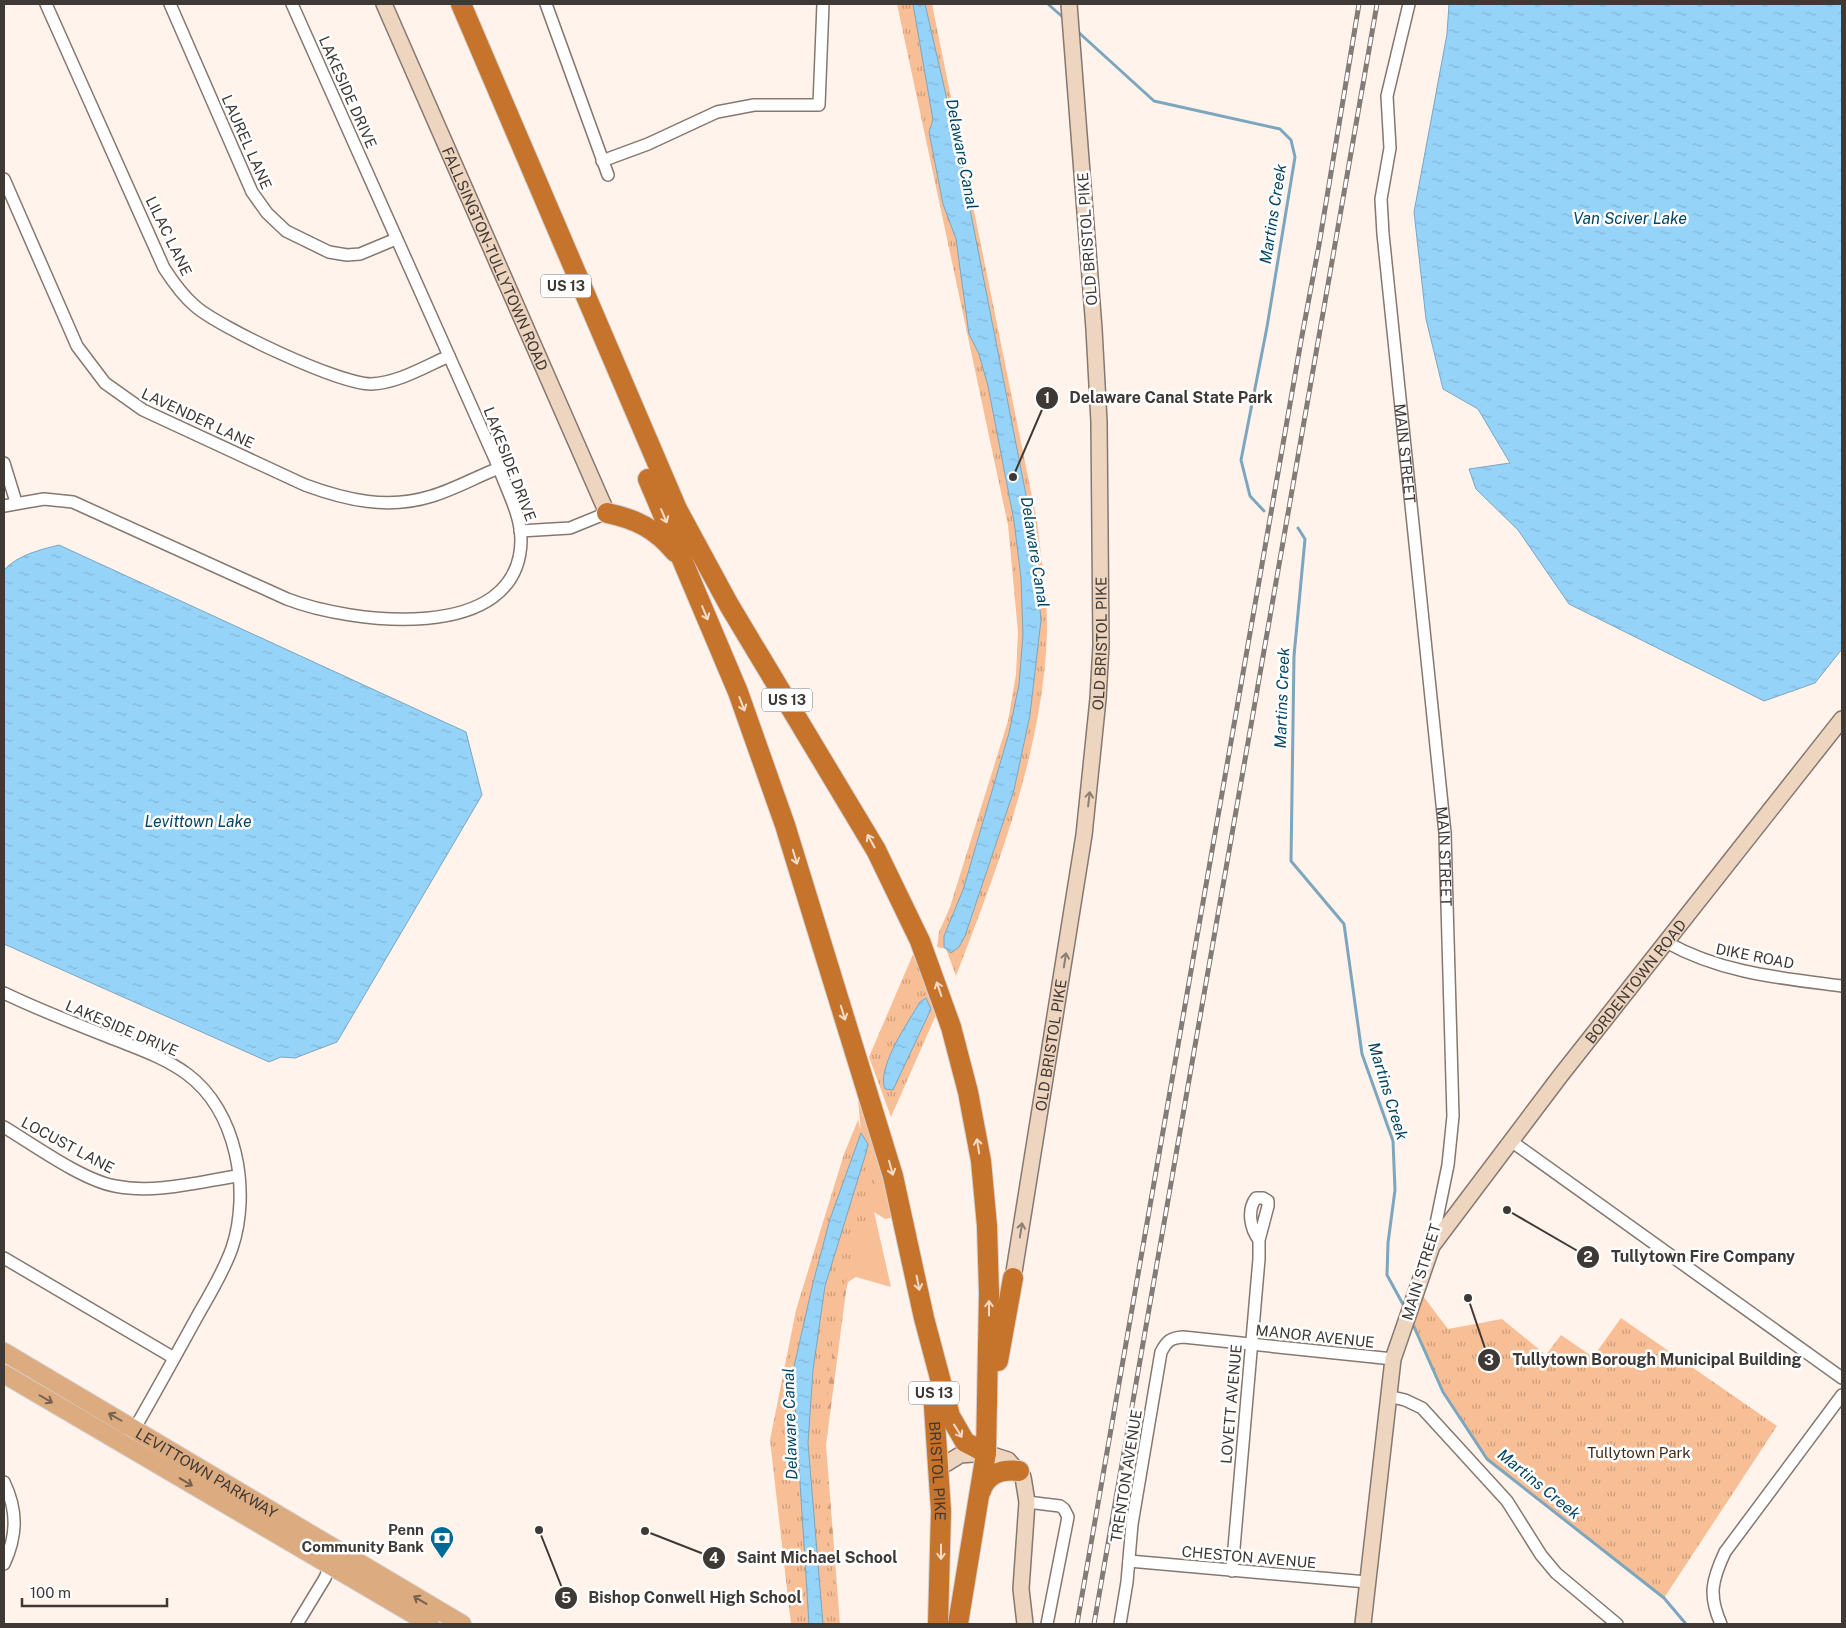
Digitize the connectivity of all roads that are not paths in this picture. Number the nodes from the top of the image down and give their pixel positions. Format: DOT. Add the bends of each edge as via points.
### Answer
graph roads {
  1 [pos="46,4"];
  2 [pos="170,4"];
  3 [pos="292,4"];
  4 [pos="384,4"];
  5 [pos="447,4"];
  6 [pos="461,4"];
  7 [pos="546,4"];
  8 [pos="823,4"];
  9 [pos="1409,4"];
  10 [pos="1070,10"];
  11 [pos="602,161"];
  12 [pos="608,175"];
  13 [pos="4,179"];
  14 [pos="396,239"];
  15 [pos="449,356"];
  16 [pos="4,463"];
  17 [pos="499,468"];
  18 [pos="16,502"];
  19 [pos="4,506"];
  20 [pos="607,513"];
  21 [pos="520,531"];
  22 [pos="686,568"];
  23 [pos="1842,719"];
  24 [pos="1666,942"];
  25 [pos="1842,986"];
  26 [pos="4,993"];
  27 [pos="4,1127"];
  28 [pos="1511,1141"];
  29 [pos="237,1176"];
  30 [pos="1259,1240"];
  31 [pos="1432,1246"];
  32 [pos="4,1258"];
  33 [pos="1013,1278"];
  34 [pos="924,1318"];
  35 [pos="1174,1338"];
  36 [pos="1252,1344"];
  37 [pos="4,1352"];
  38 [pos="174,1358"];
  39 [pos="1393,1359"];
  40 [pos="4,1374"];
  41 [pos="1842,1378"];
  42 [pos="1842,1395"];
  43 [pos="1388,1396"];
  44 [pos="987,1427"];
  45 [pos="135,1429"];
  46 [pos="125,1446"];
  47 [pos="986,1453"];
  48 [pos="939,1468"];
  49 [pos="1019,1471"];
  50 [pos="4,1482"];
  51 [pos="980,1493"];
  52 [pos="1027,1502"];
  53 [pos="338,1549"];
  54 [pos="1129,1561"];
  55 [pos="4,1564"];
  56 [pos="328,1566"];
  57 [pos="1232,1571"];
  58 [pos="1367,1582"];
  59 [pos="297,1624"];
  60 [pos="430,1624"];
  61 [pos="462,1624"];
  62 [pos="938,1624"];
  63 [pos="958,1624"];
  64 [pos="1025,1624"];
  65 [pos="1047,1624"];
  66 [pos="1120,1624"];
  67 [pos="1362,1624"];
  68 [pos="1617,1624"];
  69 [pos="1721,1624"];
  1 -- 15 [label="street, LILAC LANE" via="164,268 195,306 224,326 338,378 359,383 397,379"];
  2 -- 14 [label="street, LAUREL LANE" via="252,192 267,213 286,231 338,254 360,254"];
  3 -- 14 [label="street, LAKESIDE DRIVE"];
  4 -- 20 [label="main road, FALLSINGTON-TULLYTOWN ROAD"];
  5 -- 22 [label="highway, US 13, one-way"];
  44 -- 6 [label="highway, US 13, one-way" via="989,1293 981,1161 960,1059 931,968 876,850 729,605 677,509"];
  7 -- 11 [label="street"];
  8 -- 11 [label="street" via="819,106 782,103 716,112 648,144"];
  9 -- 31 [label="street, MAIN STREET" via="1387,96 1390,148 1381,198 1442,791 1451,984 1452,1136"];
  33 -- 10 [label="main road, OLD BRISTOL PIKE, one-way" via="1054,1038 1088,810 1100,673 1101,552 1094,329"];
  11 -- 12 [label="street"];
  13 -- 17 [label="street, LAVENDER LANE" via="77,346 95,372 130,403 305,485 364,502 418,500"];
  14 -- 15 [label="street, LAKESIDE DRIVE"];
  15 -- 17 [label="street, LAKESIDE DRIVE"];
  16 -- 18 [label="street"];
  17 -- 21 [label="street, LAKESIDE DRIVE"];
  18 -- 19 [label="street, LAKESIDE DRIVE"];
  18 -- 21 [label="street, LAKESIDE DRIVE" via="44,499 73,502 298,604 346,615 384,618 443,617 463,613 488,601 504,585 515,567"];
  20 -- 21 [label="street" via="570,528"];
  20 -- 22 [label="highway" via="631,519 653,530"];
  22 -- 34 [label="highway, US 13, one-way" via="744,708 788,835 893,1176"];
  23 -- 24 [label="main road, BORDENTOWN ROAD"];
  24 -- 25 [label="street, DIKE ROAD" via="1691,956 1728,968"];
  24 -- 28 [label="main road, BORDENTOWN ROAD"];
  26 -- 29 [label="street, LAKESIDE DRIVE" via="150,1053 187,1074 210,1097 226,1124"];
  27 -- 29 [label="street, LOCUST LANE" via="71,1167 114,1186 145,1189"];
  28 -- 31 [label="main road, BORDENTOWN ROAD"];
  28 -- 41 [label="street"];
  29 -- 38 [label="street, LAKESIDE DRIVE" via="238,1218 232,1248"];
  30 -- 36 [label="street, LOVETT AVENUE"];
  31 -- 39 [label="main road, MAIN STREET"];
  32 -- 38 [label="street"];
  33 -- 44 [label="highway"];
  34 -- 47 [label="highway, one-way" via="953,1423 965,1442"];
  34 -- 48 [label="highway, BRISTOL PIKE / US 13"];
  35 -- 36 [label="street, MANOR AVENUE"];
  35 -- 54 [label="street, TRENTON AVENUE" via="1166,1342 1161,1352 1132,1524"];
  36 -- 39 [label="street, MANOR AVENUE"];
  36 -- 57 [label="street, LOVETT AVENUE"];
  45 -- 37 [label="main road, LEVITTOWN PARKWAY, one-way"];
  38 -- 45 [label="street, LAKESIDE DRIVE"];
  39 -- 43 [label="main road, MAIN STREET"];
  40 -- 46 [label="main road, LEVITTOWN PARKWAY, one-way"];
  42 -- 69 [label="street" via="1725,1552 1712,1587"];
  43 -- 58 [label="main road, MAIN STREET"];
  43 -- 68 [label="street" via="1422,1408 1507,1501 1556,1573"];
  44 -- 47 [label="highway, US 13"];
  45 -- 46 [label="street, LAKESIDE DRIVE"];
  45 -- 53 [label="main road, LEVITTOWN PARKWAY"];
  46 -- 56 [label="main road, LEVITTOWN PARKWAY, one-way"];
  47 -- 48 [label="main road" via="960,1455"];
  47 -- 49 [label="main road" via="1008,1460"];
  47 -- 51 [label="highway, US 13"];
  48 -- 62 [label="highway, BRISTOL PIKE / US 13, one-way" via="941,1555"];
  49 -- 51 [label="highway" via="995,1474 983,1484"];
  49 -- 52 [label="main road" via="1025,1484"];
  50 -- 55 [label="street" via="13,1504 16,1527"];
  51 -- 63 [label="highway, US 13"];
  52 -- 64 [label="main road" via="1021,1589"];
  52 -- 65 [label="street" via="1060,1506 1068,1517"];
  53 -- 56 [label="street"];
  61 -- 53 [label="main road, LEVITTOWN PARKWAY, one-way"];
  54 -- 57 [label="street, CHESTON AVENUE"];
  54 -- 66 [label="street, TRENTON AVENUE"];
  56 -- 59 [label="street" via="325,1578"];
  56 -- 60 [label="main road, LEVITTOWN PARKWAY"];
  57 -- 58 [label="street, CHESTON AVENUE"];
  58 -- 67 [label="main road, MAIN STREET"];
}
